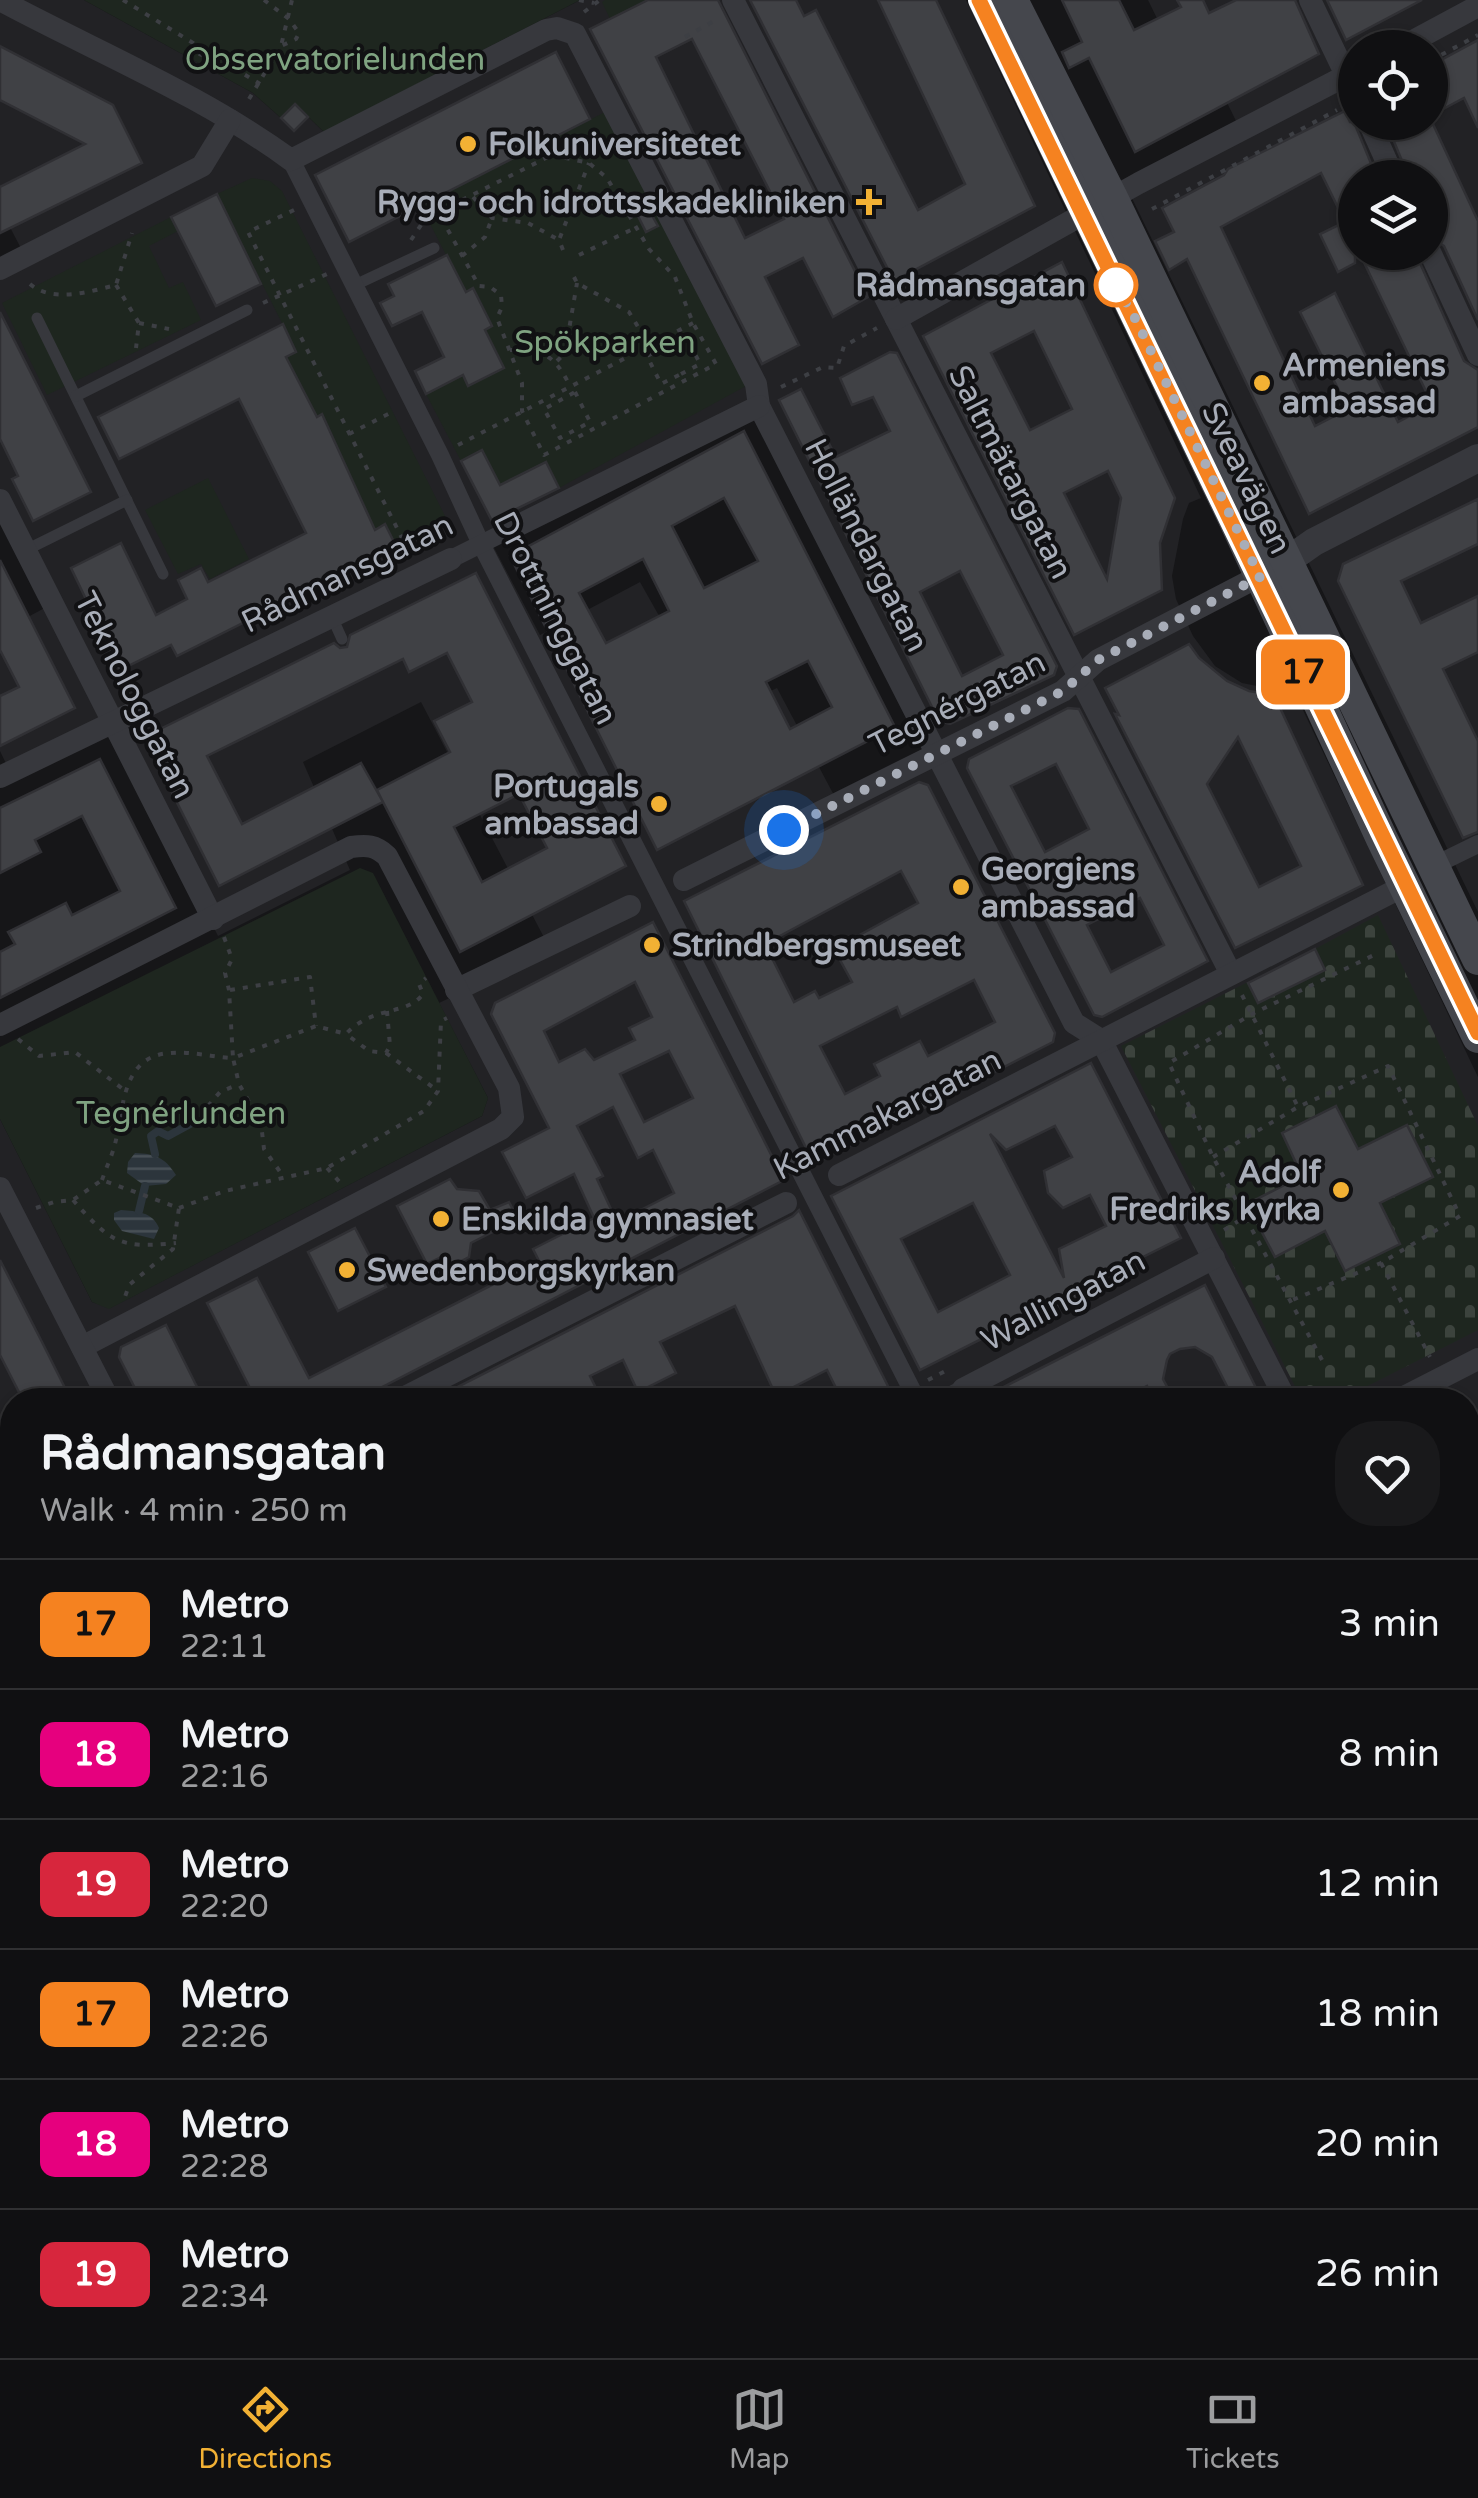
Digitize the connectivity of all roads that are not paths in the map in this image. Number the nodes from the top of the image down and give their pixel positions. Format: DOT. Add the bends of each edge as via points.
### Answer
graph roads {
  1 [pos="0,0"];
  2 [pos="984,0"];
  3 [pos="1012,0"];
  4 [pos="1310,0"];
  5 [pos="1478,6"];
  6 [pos="729,7"];
  7 [pos="1433,30"];
  8 [pos="1338,63"];
  9 [pos="1338,93"];
  10 [pos="230,120"];
  11 [pos="291,160"];
  12 [pos="1099,206"];
  13 [pos="434,248"];
  14 [pos="0,269"];
  15 [pos="1438,270"];
  16 [pos="355,285"];
  17 [pos="247,310"];
  18 [pos="37,318"];
  19 [pos="887,323"];
  20 [pos="1478,355"];
  21 [pos="76,396"];
  22 [pos="760,406"];
  23 [pos="1478,458"];
  24 [pos="0,500"];
  25 [pos="127,500"];
  26 [pos="517,526"];
  27 [pos="481,544"];
  28 [pos="26,550"];
  29 [pos="451,560"];
  30 [pos="1274,569"];
  31 [pos="163,574"];
  32 [pos="332,616"];
  33 [pos="342,639"];
  34 [pos="1080,678"];
  35 [pos="112,722"];
  36 [pos="937,754"];
  37 [pos="0,777"];
  38 [pos="1478,844"];
  39 [pos="1434,866"];
  40 [pos="684,880"];
  41 [pos="1404,886"];
  42 [pos="658,893"];
  43 [pos="630,906"];
  44 [pos="217,923"];
  45 [pos="1478,958"];
  46 [pos="1231,974"];
  47 [pos="456,990"];
  48 [pos="6,1030"];
  49 [pos="1478,1037"];
  50 [pos="1101,1040"];
  51 [pos="840,1176"];
  52 [pos="0,1188"];
  53 [pos="810,1191"];
  54 [pos="786,1203"];
  55 [pos="17,1217"];
  56 [pos="1214,1258"];
  57 [pos="82,1347"];
  58 [pos="1478,1359"];
  59 [pos="103,1388"];
  60 [pos="423,1388"];
  61 [pos="910,1388"];
  62 [pos="965,1388"];
  63 [pos="1280,1388"];
  64 [pos="1446,1388"];
  1 -- 10 [label="street, Drottninggatan"];
  2 -- 12 [label="main road, Sveavägen"];
  3 -- 12 [label="main road, Sveavägen"];
  4 -- 8 [label="street"];
  5 -- 7 [label="street"];
  6 -- 19 [label="street, Saltmätargatan" via="804,124"];
  9 -- 12 [label="street"];
  10 -- 11 [label="street, Drottninggatan"];
  10 -- 14 [label="street" via="202,166"];
  11 -- 16 [label="street, Drottninggatan"];
  11 -- 22 [label="street, Holländargatan" via="546,30 574,23 756,384"];
  12 -- 19 [label="street"];
  12 -- 30 [label="main road, Sveavägen"];
  13 -- 16 [label="lane"];
  15 -- 20 [label="street"];
  16 -- 27 [label="street, Drottninggatan"];
  17 -- 21 [label="lane"];
  18 -- 21 [label="lane"];
  19 -- 34 [label="street, Saltmätargatan"];
  21 -- 25 [label="lane"];
  22 -- 26 [label="street, Rådmansgatan"];
  22 -- 36 [label="street, Holländargatan"];
  23 -- 30 [label="street, Tegnérgatan"];
  24 -- 28 [label="street, Teknologgatan"];
  25 -- 28 [label="lane"];
  25 -- 31 [label="lane"];
  26 -- 27 [label="street, Rådmansgatan"];
  27 -- 29 [label="street, Rådmansgatan"];
  27 -- 42 [label="street, Drottninggatan"];
  28 -- 35 [label="street, Teknologgatan"];
  29 -- 32 [label="street, Rådmansgatan"];
  30 -- 34 [label="street, Tegnérgatan" via="1098,660"];
  30 -- 39 [label="main road, Sveavägen"];
  30 -- 41 [label="main road, Sveavägen"];
  32 -- 33 [label="lane"];
  32 -- 35 [label="street, Rådmansgatan"];
  34 -- 36 [label="street, Tegnérgatan"];
  34 -- 46 [label="street, Saltmätargatan"];
  35 -- 37 [label="street, Rådmansgatan"];
  35 -- 44 [label="street, Teknologgatan"];
  36 -- 40 [label="street, Tegnérgatan"];
  36 -- 50 [label="street, Holländargatan" via="1074,1023"];
  38 -- 39 [label="street"];
  39 -- 45 [label="main road, Sveavägen"];
  40 -- 42 [label="street, Tegnérgatan"];
  41 -- 46 [label="street, Kammakargatan"];
  41 -- 49 [label="main road, Sveavägen"];
  42 -- 43 [label="street, Tegnérgatan"];
  42 -- 53 [label="street, Drottninggatan"];
  43 -- 47 [label="street, Tegnérgatan"];
  44 -- 47 [label="street" via="366,844 387,856"];
  44 -- 48 [label="street"];
  46 -- 50 [label="street, Kammakargatan"];
  47 -- 57 [label="street" via="509,1088 513,1117 501,1129"];
  50 -- 51 [label="street, Kammakargatan"];
  50 -- 56 [label="street, Holländargatan"];
  51 -- 53 [label="street, Kammakargatan"];
  52 -- 55 [label="street"];
  53 -- 54 [label="street, Kammakargatan"];
  53 -- 61 [label="street, Drottninggatan"];
  54 -- 60 [label="street, Kammakargatan"];
  55 -- 57 [label="street"];
  56 -- 62 [label="street, Wallingatan"];
  56 -- 63 [label="street, Holländargatan"];
  57 -- 59 [label="street"];
  58 -- 64 [label="street"];
}
